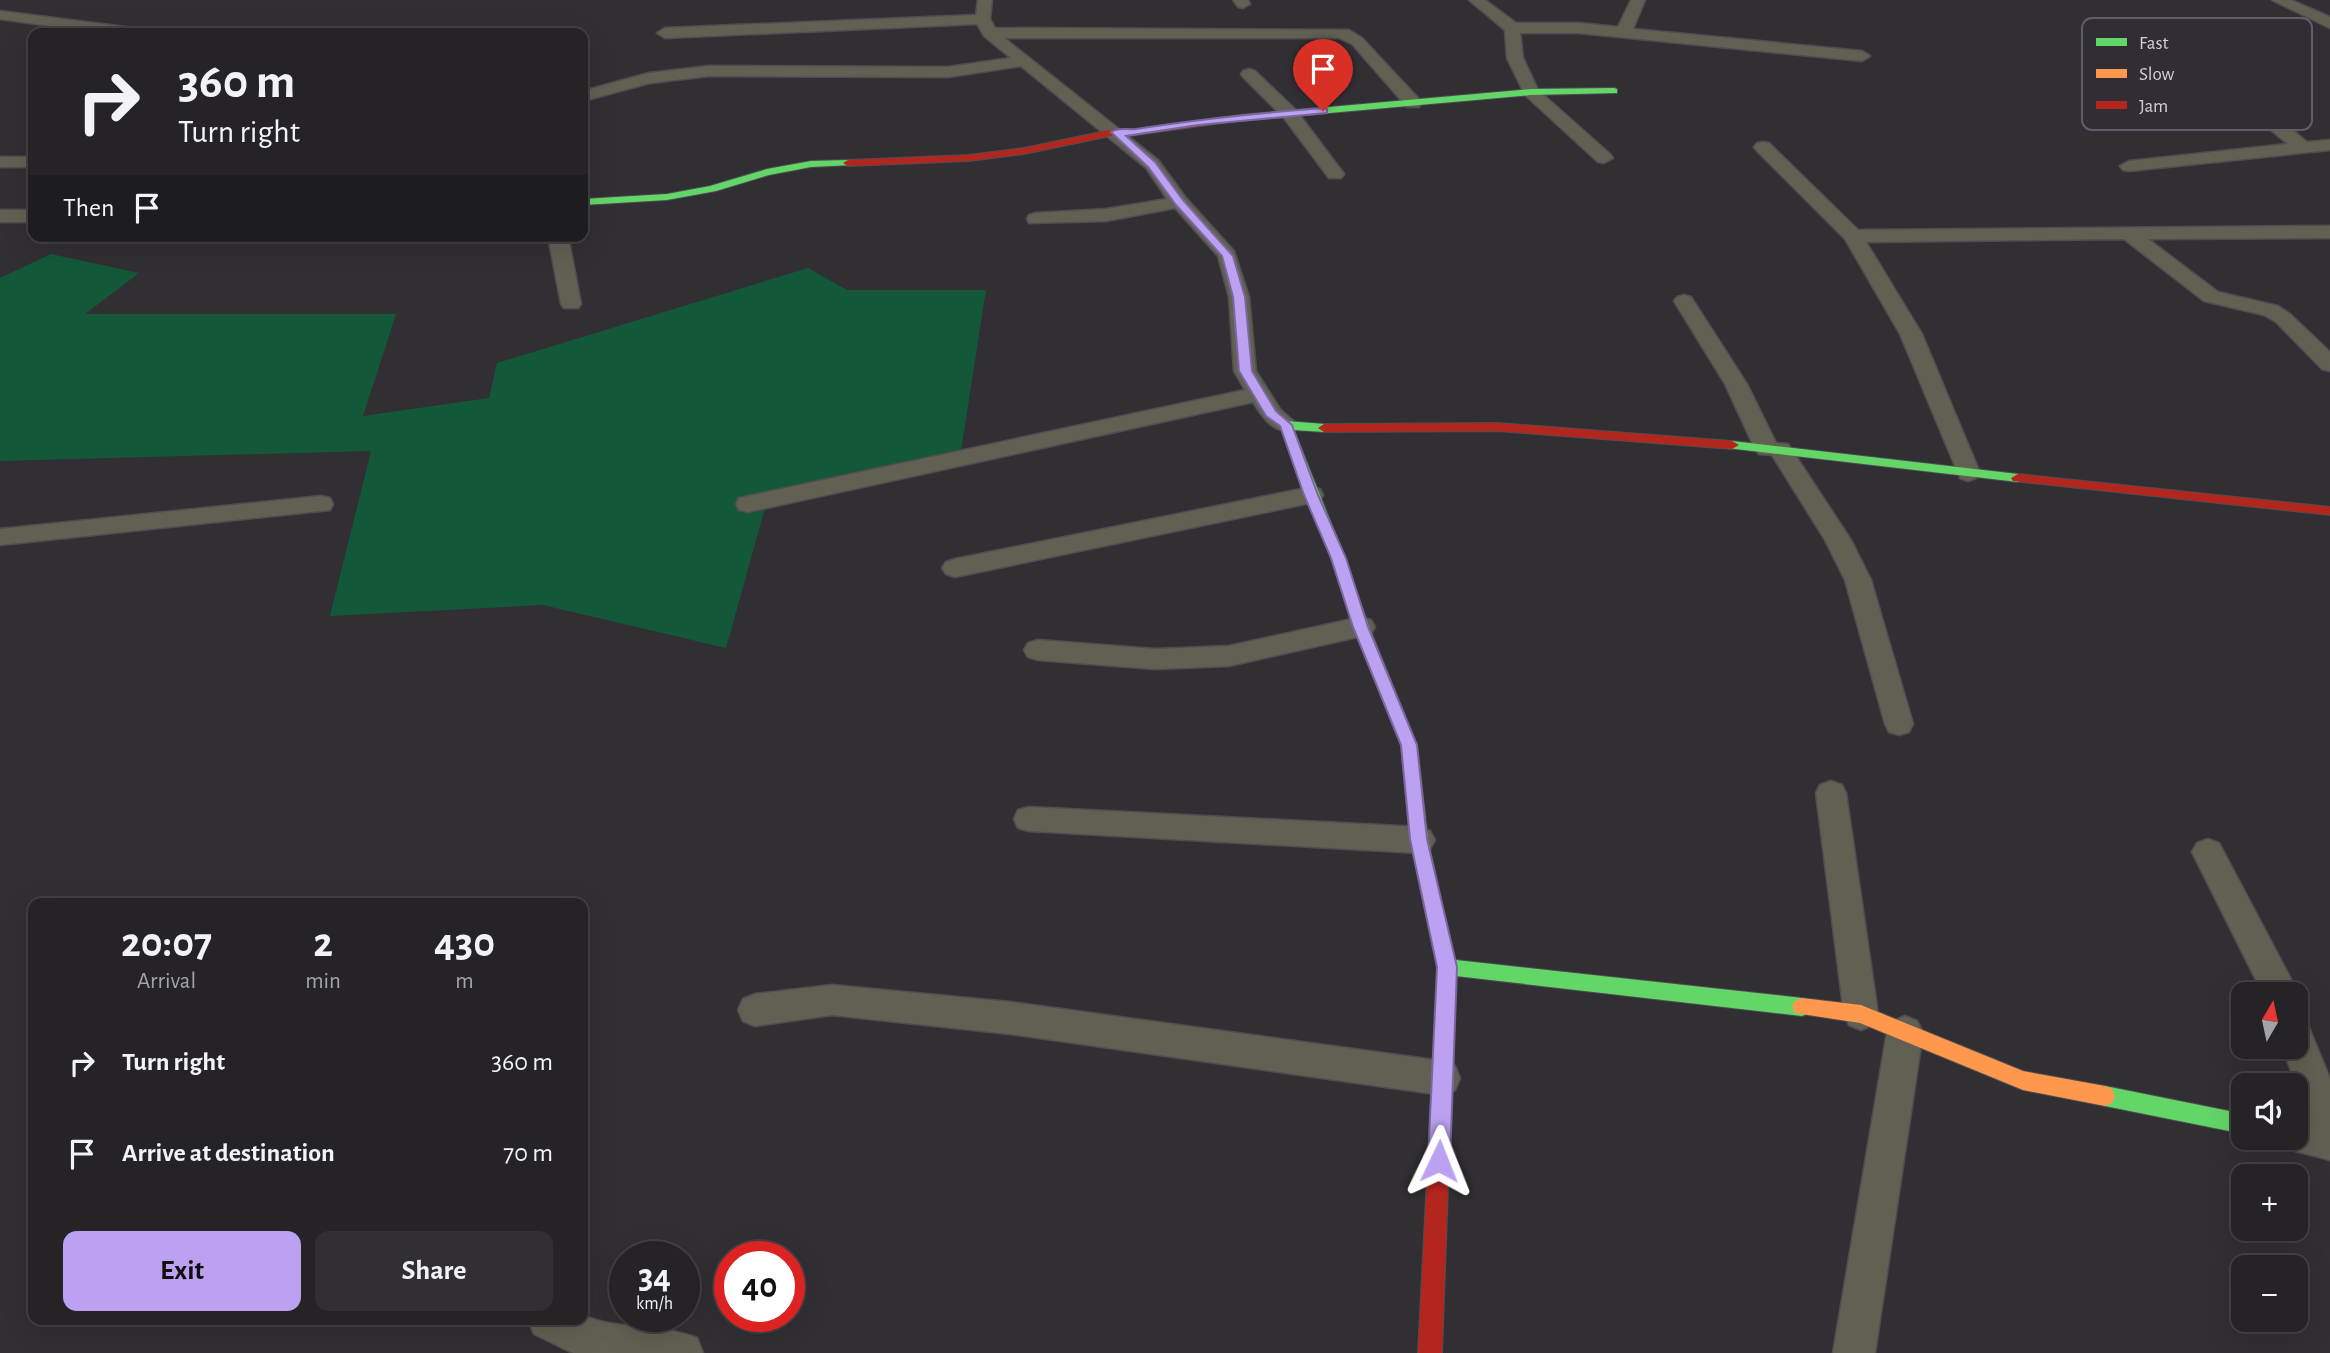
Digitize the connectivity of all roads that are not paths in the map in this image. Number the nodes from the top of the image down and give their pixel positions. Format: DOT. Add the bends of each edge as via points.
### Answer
graph roads {
  1 [pos="985,0"];
  2 [pos="1476,0"];
  3 [pos="1638,0"];
  4 [pos="2279,0"];
  5 [pos="0,15"];
  6 [pos="2330,23"];
  7 [pos="986,26"];
  8 [pos="96,28"];
  9 [pos="1511,28"];
  10 [pos="1623,32"];
  11 [pos="666,33"];
  12 [pos="1863,56"];
  13 [pos="1025,61"];
  14 [pos="1249,74"];
  15 [pos="1614,91"];
  16 [pos="1531,92"];
  17 [pos="588,95"];
  18 [pos="1413,103"];
  19 [pos="1290,114"];
  20 [pos="2281,130"];
  21 [pos="1115,132"];
  22 [pos="2330,145"];
  23 [pos="1763,147"];
  24 [pos="2304,148"];
  25 [pos="1604,158"];
  26 [pos="0,162"];
  27 [pos="28,162"];
  28 [pos="2129,166"];
  29 [pos="1335,174"];
  30 [pos="588,202"];
  31 [pos="1179,202"];
  32 [pos="0,216"];
  33 [pos="28,216"];
  34 [pos="1036,219"];
  35 [pos="2330,232"];
  36 [pos="2130,235"];
  37 [pos="1853,236"];
  38 [pos="559,242"];
  39 [pos="1684,301"];
  40 [pos="571,304"];
  41 [pos="2330,364"];
  42 [pos="1261,393"];
  43 [pos="1286,425"];
  44 [pos="1774,449"];
  45 [pos="1968,473"];
  46 [pos="1311,495"];
  47 [pos="321,504"];
  48 [pos="748,504"];
  49 [pos="2330,511"];
  50 [pos="0,537"];
  51 [pos="955,568"];
  52 [pos="1361,627"];
  53 [pos="1038,650"];
  54 [pos="1899,724"];
  55 [pos="1831,793"];
  56 [pos="1029,819"];
  57 [pos="1419,839"];
  58 [pos="2208,852"];
  59 [pos="1447,967"];
  60 [pos="2275,982"];
  61 [pos="755,1010"];
  62 [pos="1861,1014"];
  63 [pos="1905,1032"];
  64 [pos="2305,1059"];
  65 [pos="1442,1078"];
  66 [pos="2231,1121"];
  67 [pos="2330,1127"];
  68 [pos="2308,1137"];
  69 [pos="2330,1142"];
  70 [pos="559,1325"];
  71 [pos="682,1353"];
  72 [pos="1430,1353"];
  73 [pos="1854,1353"];
  1 -- 7 [label="street"];
  2 -- 9 [label="street"];
  3 -- 10 [label="street"];
  4 -- 6 [label="street"];
  5 -- 8 [label="street"];
  7 -- 11 [label="street"];
  7 -- 13 [label="street"];
  7 -- 18 [label="street" via="1339,33 1357,41"];
  9 -- 10 [label="street"];
  9 -- 16 [label="street" via="1515,58"];
  10 -- 12 [label="street"];
  13 -- 17 [label="street" via="948,72 709,71 649,78"];
  13 -- 21 [label="street"];
  14 -- 19 [label="street"];
  15 -- 16 [label="street"];
  16 -- 18 [label="street"];
  16 -- 25 [label="street"];
  18 -- 19 [label="street"];
  19 -- 21 [label="street"];
  19 -- 29 [label="street"];
  20 -- 24 [label="street"];
  21 -- 30 [label="street" via="969,158 811,164 667,197"];
  21 -- 31 [label="street" via="1152,164"];
  22 -- 24 [label="street"];
  23 -- 37 [label="street"];
  24 -- 28 [label="street"];
  26 -- 27 [label="street"];
  31 -- 34 [label="street" via="1106,215"];
  31 -- 42 [label="street" via="1227,256 1239,297 1245,371"];
  32 -- 33 [label="street"];
  35 -- 36 [label="street"];
  36 -- 37 [label="street"];
  36 -- 41 [label="street" via="2211,297 2272,310"];
  37 -- 45 [label="street" via="1910,334"];
  38 -- 40 [label="street"];
  39 -- 44 [label="street"];
  42 -- 43 [label="street" via="1271,413"];
  42 -- 48 [label="street"];
  43 -- 44 [label="street" via="1342,430 1498,427"];
  43 -- 46 [label="street"];
  44 -- 45 [label="street"];
  44 -- 54 [label="street" via="1838,540 1858,580"];
  45 -- 49 [label="street"];
  46 -- 51 [label="street"];
  46 -- 52 [label="street"];
  47 -- 50 [label="street"];
  52 -- 53 [label="street" via="1229,656 1155,659"];
  52 -- 57 [label="street" via="1409,745"];
  55 -- 62 [label="street"];
  56 -- 57 [label="street"];
  57 -- 59 [label="street"];
  58 -- 60 [label="street"];
  59 -- 62 [label="street"];
  59 -- 65 [label="street"];
  61 -- 65 [label="street" via="832,1000 1010,1018"];
  62 -- 63 [label="street"];
  63 -- 66 [label="street" via="2023,1080"];
  63 -- 73 [label="street"];
  64 -- 67 [label="street"];
  65 -- 72 [label="street"];
  68 -- 69 [label="street"];
  70 -- 71 [label="street" via="600,1344"];
}
